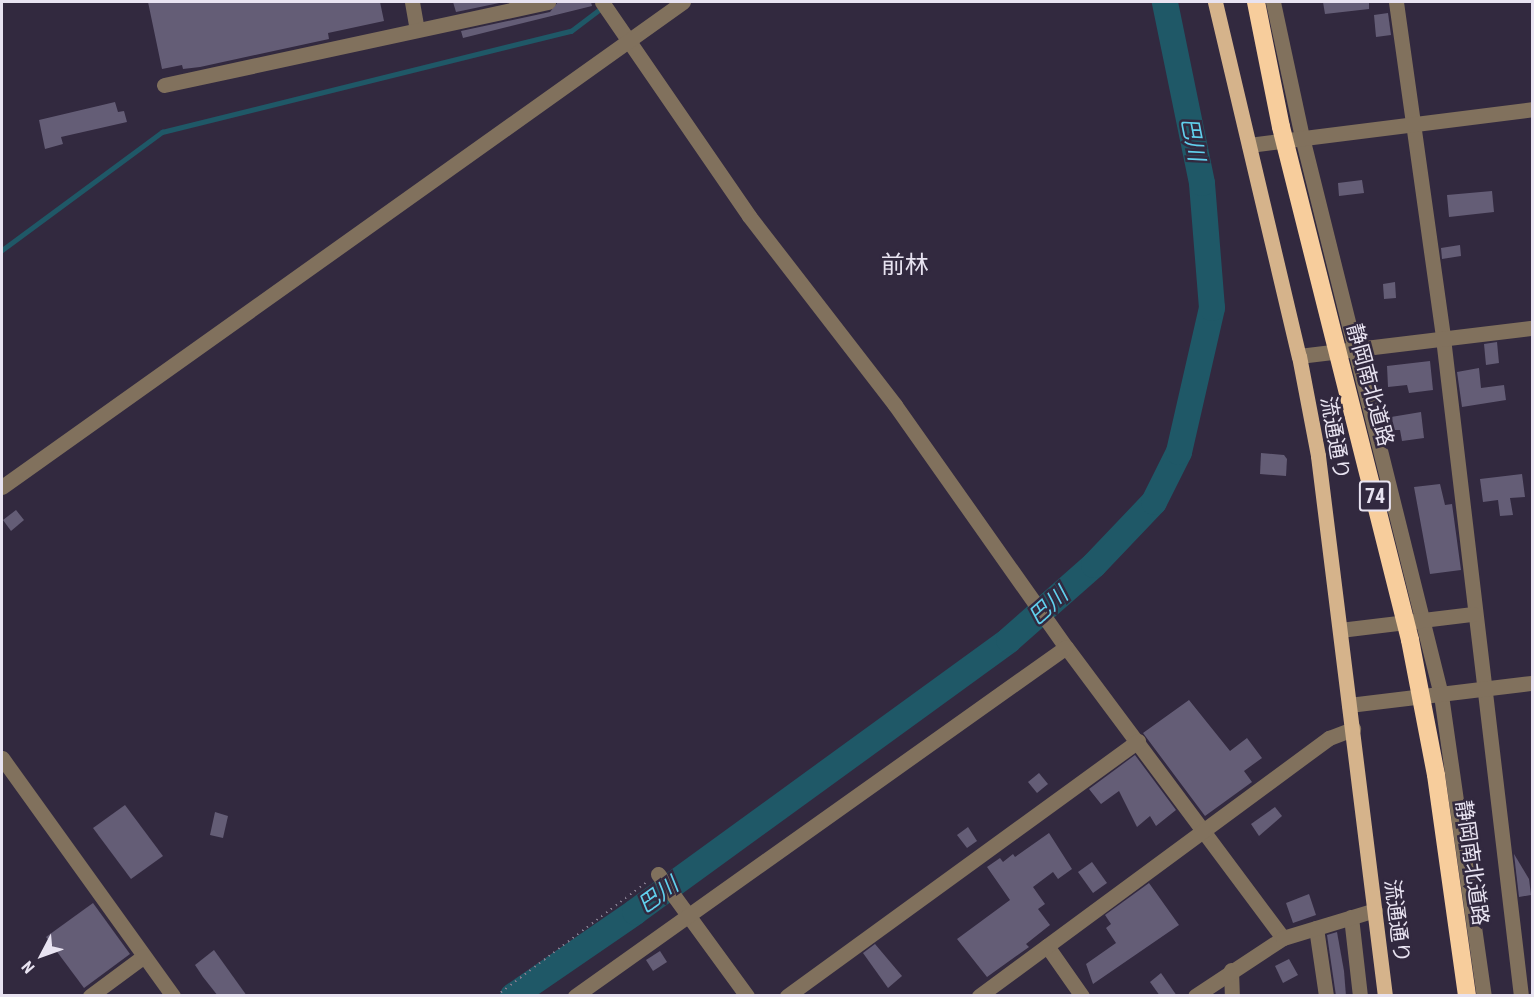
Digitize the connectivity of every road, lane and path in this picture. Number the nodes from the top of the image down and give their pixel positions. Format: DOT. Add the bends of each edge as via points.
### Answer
graph roads {
  1 [pos="412,2"];
  2 [pos="548,2"];
  3 [pos="602,2"];
  4 [pos="683,2"];
  5 [pos="1215,2"];
  6 [pos="1256,2"];
  7 [pos="1264,2"];
  8 [pos="1273,2"];
  9 [pos="1396,2"];
  10 [pos="417,29"];
  11 [pos="630,40"];
  12 [pos="164,85"];
  13 [pos="1533,109"];
  14 [pos="1413,123"];
  15 [pos="1302,137"];
  16 [pos="1249,145"];
  17 [pos="1533,328"];
  18 [pos="1443,338"];
  19 [pos="1355,349"];
  20 [pos="1299,356"];
  21 [pos="2,486"];
  22 [pos="1473,614"];
  23 [pos="1423,621"];
  24 [pos="1340,630"];
  25 [pos="1066,647"];
  26 [pos="1533,683"];
  27 [pos="1482,690"];
  28 [pos="1441,695"];
  29 [pos="1349,705"];
  30 [pos="1353,729"];
  31 [pos="1138,741"];
  32 [pos="3,763"];
  33 [pos="1204,831"];
  34 [pos="658,874"];
  35 [pos="1375,910"];
  36 [pos="689,916"];
  37 [pos="1352,917"];
  38 [pos="1316,928"];
  39 [pos="1283,938"];
  40 [pos="1047,946"];
  41 [pos="144,956"];
  42 [pos="1231,970"];
  43 [pos="90,996"];
  44 [pos="173,996"];
  45 [pos="496,996"];
  46 [pos="575,996"];
  47 [pos="747,996"];
  48 [pos="787,996"];
  49 [pos="979,996"];
  50 [pos="1082,996"];
  51 [pos="1195,996"];
  52 [pos="1232,996"];
  53 [pos="1326,996"];
  54 [pos="1360,996"];
  55 [pos="1386,996"];
  56 [pos="1467,996"];
  57 [pos="1475,996"];
  58 [pos="1484,996"];
  59 [pos="1521,996"];
  1 -- 10 [label="street"];
  2 -- 10 [label="street"];
  3 -- 11 [label="street"];
  4 -- 11 [label="street"];
  5 -- 16 [label="main road, 流通通り"];
  6 -- 56 [label="highway, 静岡南北道路 / 74, bridge" via="1281,127 1410,640 1436,775"];
  7 -- 57 [label="highway, 静岡南北道路 / 74" via="1306,199 1417,638 1444,774"];
  8 -- 15 [label="street"];
  9 -- 14 [label="street"];
  10 -- 12 [label="street"];
  11 -- 21 [label="street"];
  11 -- 25 [label="street" via="749,216 895,405"];
  13 -- 14 [label="street"];
  14 -- 15 [label="street"];
  14 -- 18 [label="street"];
  15 -- 16 [label="street"];
  15 -- 19 [label="street"];
  16 -- 20 [label="main road, 流通通り"];
  17 -- 18 [label="street"];
  18 -- 19 [label="street"];
  18 -- 22 [label="street"];
  19 -- 20 [label="street"];
  19 -- 23 [label="street"];
  20 -- 24 [label="main road, 流通通り" via="1318,456"];
  22 -- 23 [label="street"];
  22 -- 27 [label="street"];
  23 -- 24 [label="street"];
  23 -- 28 [label="street"];
  24 -- 29 [label="main road, 流通通り"];
  25 -- 31 [label="street"];
  25 -- 36 [label="street"];
  26 -- 27 [label="street"];
  27 -- 28 [label="street"];
  27 -- 59 [label="street"];
  28 -- 29 [label="street"];
  28 -- 58 [label="street"];
  29 -- 30 [label="main road, 流通通り"];
  30 -- 33 [label="street" via="1329,738"];
  30 -- 35 [label="main road, 流通通り"];
  31 -- 33 [label="street"];
  31 -- 48 [label="street"];
  32 -- 41 [label="street"];
  33 -- 39 [label="street"];
  33 -- 40 [label="street"];
  34 -- 36 [label="street"];
  34 -- 45 [label="path"];
  35 -- 37 [label="street"];
  35 -- 55 [label="main road, 流通通り"];
  36 -- 46 [label="street"];
  36 -- 47 [label="street"];
  37 -- 38 [label="street"];
  37 -- 54 [label="street"];
  38 -- 39 [label="street"];
  38 -- 53 [label="street"];
  39 -- 42 [label="street"];
  40 -- 49 [label="street"];
  40 -- 50 [label="street"];
  41 -- 43 [label="street"];
  41 -- 44 [label="street"];
  42 -- 51 [label="street"];
  42 -- 52 [label="street"];
}
